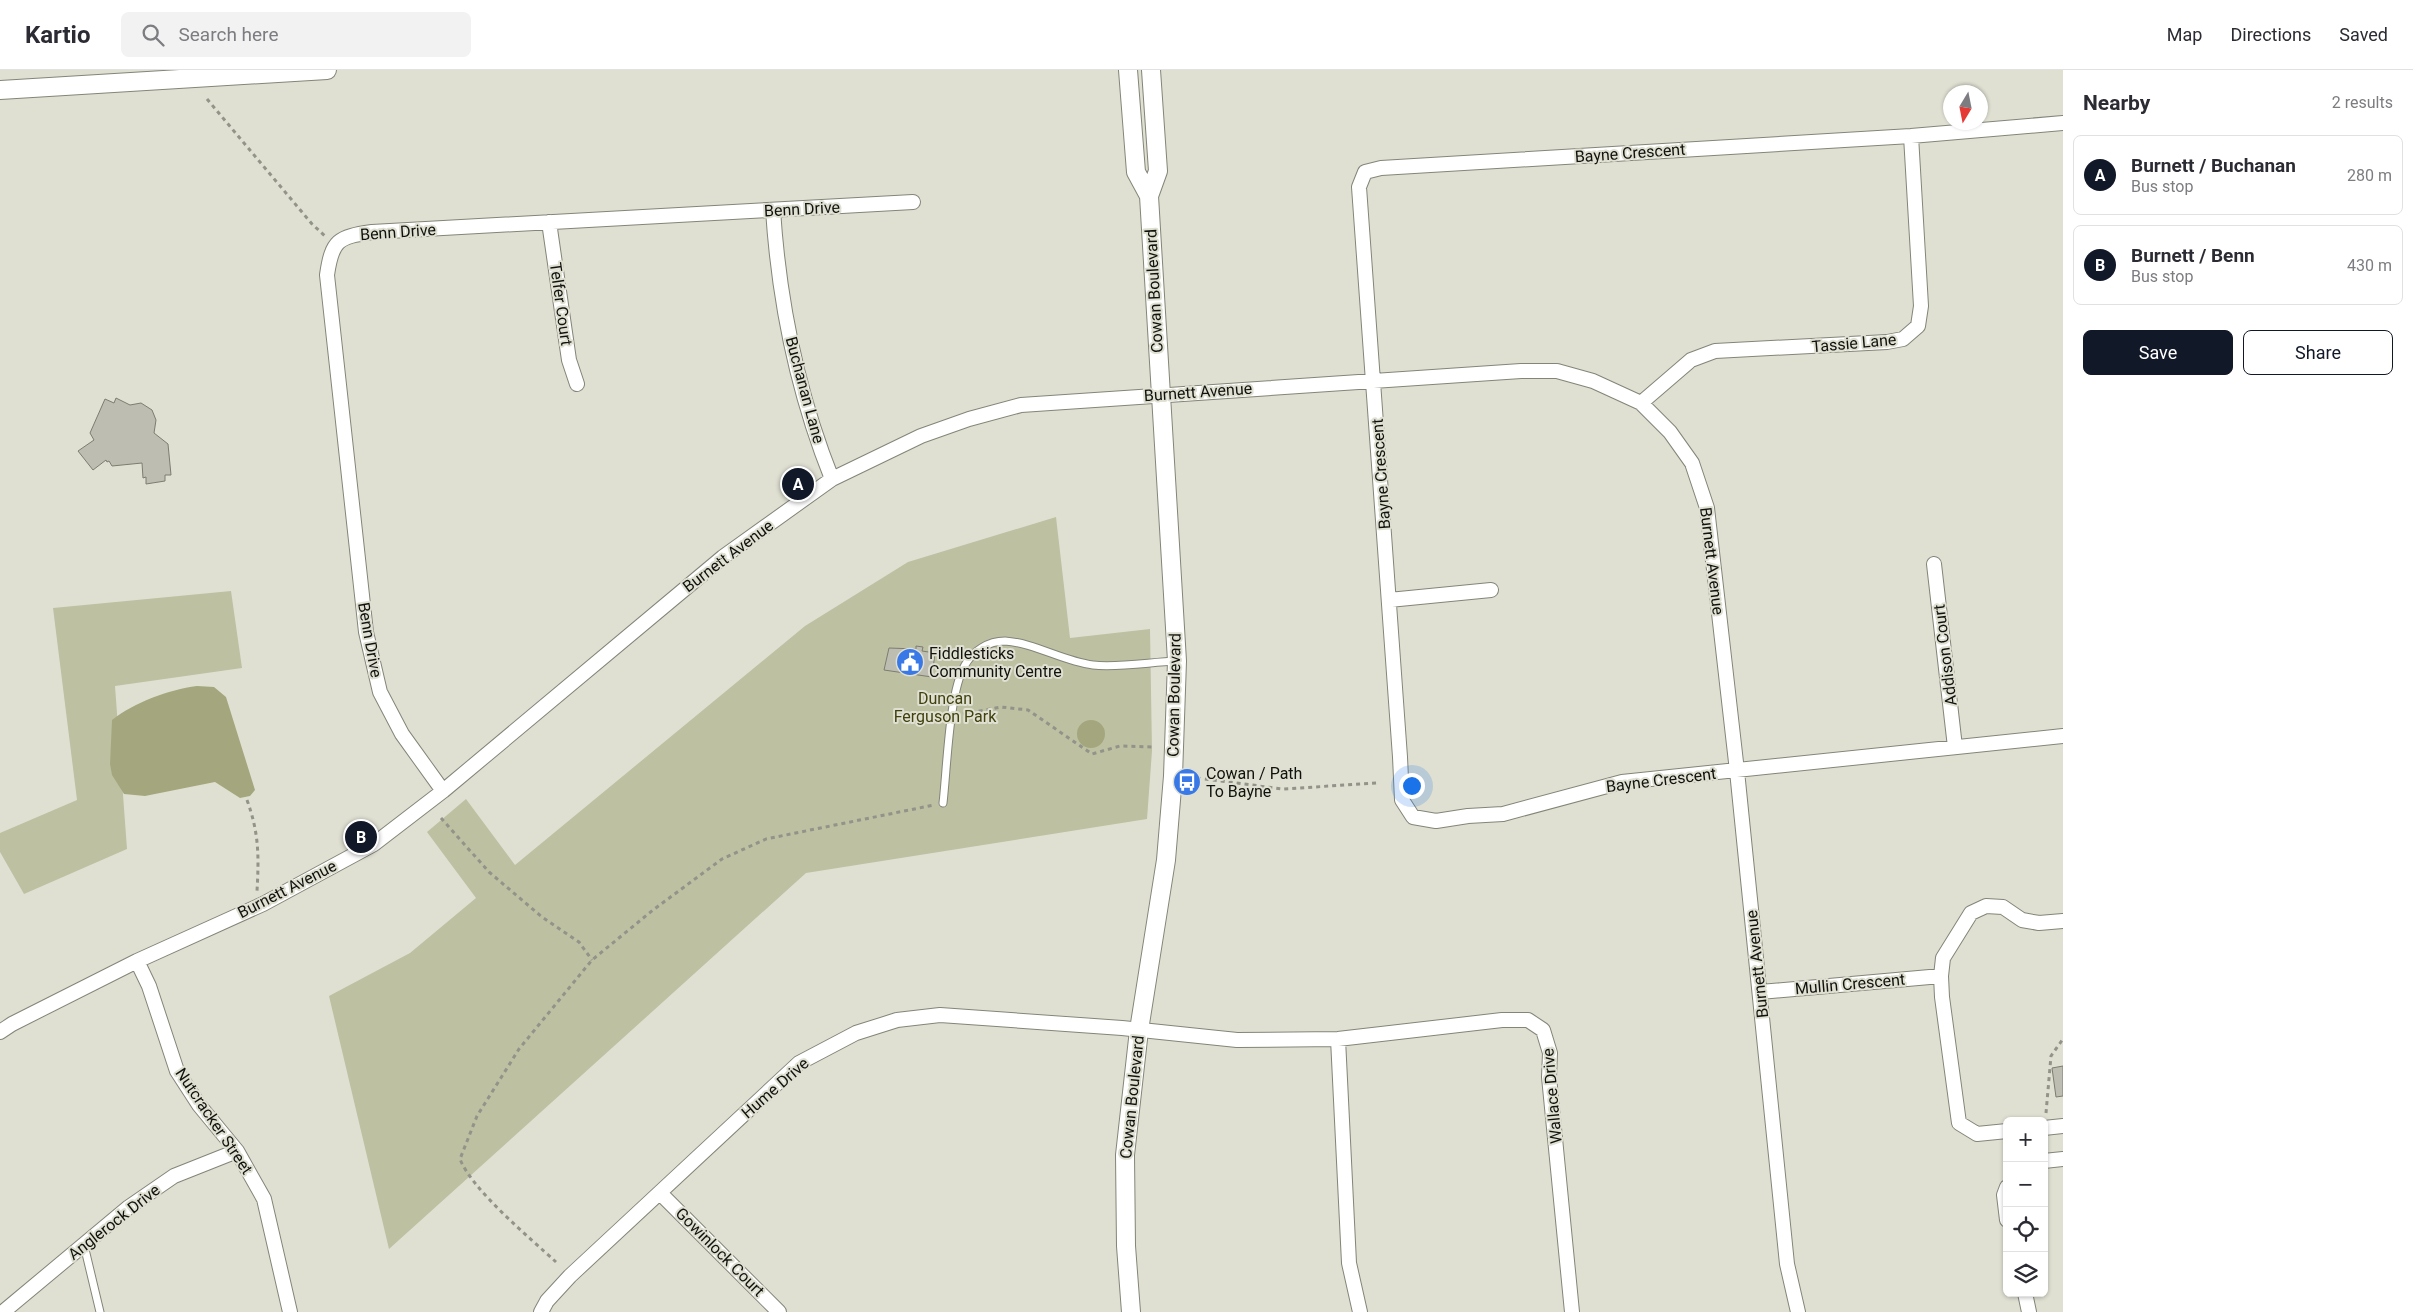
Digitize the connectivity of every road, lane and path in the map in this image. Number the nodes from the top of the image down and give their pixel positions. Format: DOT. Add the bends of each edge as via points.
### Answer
graph roads {
  1 [pos="327,70"];
  2 [pos="1128,70"];
  3 [pos="1151,70"];
  4 [pos="0,90"];
  5 [pos="207,99"];
  6 [pos="2063,123"];
  7 [pos="1911,136"];
  8 [pos="1149,196"];
  9 [pos="913,202"];
  10 [pos="773,210"];
  11 [pos="549,222"];
  12 [pos="335,245"];
  13 [pos="1374,382"];
  14 [pos="577,384"];
  15 [pos="1160,394"];
  16 [pos="1641,403"];
  17 [pos="832,479"];
  18 [pos="1934,564"];
  19 [pos="1491,590"];
  20 [pos="1389,600"];
  21 [pos="1177,661"];
  22 [pos="953,716"];
  23 [pos="2063,736"];
  24 [pos="1955,746"];
  25 [pos="1155,747"];
  26 [pos="1737,771"];
  27 [pos="1184,777"];
  28 [pos="1377,783"];
  29 [pos="443,791"];
  30 [pos="247,800"];
  31 [pos="944,803"];
  32 [pos="441,818"];
  33 [pos="257,907"];
  34 [pos="2063,920"];
  35 [pos="592,960"];
  36 [pos="138,961"];
  37 [pos="1941,976"];
  38 [pos="1760,992"];
  39 [pos="1139,1030"];
  40 [pos="0,1032"];
  41 [pos="1338,1039"];
  42 [pos="2063,1039"];
  43 [pos="2045,1117"];
  44 [pos="2063,1126"];
  45 [pos="2048,1128"];
  46 [pos="2003,1131"];
  47 [pos="237,1151"];
  48 [pos="2063,1159"];
  49 [pos="2048,1161"];
  50 [pos="660,1193"];
  51 [pos="84,1244"];
  52 [pos="556,1262"];
  53 [pos="2026,1297"];
  54 [pos="3,1312"];
  55 [pos="100,1312"];
  56 [pos="290,1312"];
  57 [pos="541,1312"];
  58 [pos="779,1312"];
  59 [pos="1131,1312"];
  60 [pos="1360,1312"];
  61 [pos="1572,1312"];
  62 [pos="1798,1312"];
  63 [pos="2029,1312"];
  1 -- 4 [label="street"];
  2 -- 8 [label="street, Cowan Boulevard" via="1136,172"];
  3 -- 8 [label="street, Cowan Boulevard" via="1158,171"];
  5 -- 12 [label="path" via="312,224"];
  6 -- 7 [label="street, Bayne Crescent"];
  7 -- 13 [label="street, Bayne Crescent" via="1381,168 1365,172 1359,187"];
  7 -- 16 [label="street, Tassie Lane" via="1921,306 1918,326 1903,339 1887,342 1715,351 1691,360"];
  8 -- 15 [label="street, Cowan Boulevard"];
  9 -- 10 [label="street, Benn Drive"];
  10 -- 11 [label="street, Benn Drive"];
  10 -- 17 [label="street, Buchanan Lane" via="791,348"];
  11 -- 12 [label="street, Benn Drive" via="372,232 346,236"];
  11 -- 14 [label="street, Telfer Court" via="569,360"];
  12 -- 29 [label="street, Benn Drive" via="327,275 366,632 380,692 402,734"];
  13 -- 15 [label="street, Burnett Avenue"];
  13 -- 16 [label="street, Burnett Avenue" via="1557,371 1593,381"];
  13 -- 20 [label="street, Bayne Crescent"];
  15 -- 17 [label="street, Burnett Avenue" via="1021,405 969,418 921,436"];
  15 -- 21 [label="street, Cowan Boulevard"];
  16 -- 26 [label="street, Burnett Avenue" via="1670,432 1692,464 1707,508"];
  17 -- 29 [label="street, Burnett Avenue" via="723,557"];
  18 -- 24 [label="street, Addison Court"];
  19 -- 20 [label="street"];
  20 -- 26 [label="street, Bayne Crescent" via="1400,785 1402,800 1413,817 1436,821 1503,814 1622,782"];
  21 -- 22 [label="lane" via="1094,665 1004,641 980,647 965,665 956,690"];
  21 -- 39 [label="street, Cowan Boulevard" via="1166,860"];
  22 -- 25 [label="path" via="1001,707 1028,710 1092,754 1120,746"];
  22 -- 31 [label="lane"];
  23 -- 24 [label="street, Bayne Crescent"];
  24 -- 26 [label="street, Bayne Crescent"];
  26 -- 38 [label="street, Burnett Avenue"];
  27 -- 28 [label="path" via="1283,789"];
  29 -- 33 [label="street, Burnett Avenue" via="374,844"];
  30 -- 33 [label="path" via="259,846"];
  31 -- 35 [label="path" via="766,839 748,847 714,865"];
  32 -- 35 [label="path" via="489,872 542,917 579,942"];
  33 -- 36 [label="street, Burnett Avenue"];
  34 -- 37 [label="street" via="2039,923 2022,920 2003,908 1986,906 1971,913 1943,958"];
  35 -- 52 [label="path" via="519,1049 477,1116 460,1159 465,1172 512,1222"];
  36 -- 40 [label="street, Burnett Avenue"];
  36 -- 47 [label="street, Nutcracker Street" via="177,1070 199,1105"];
  37 -- 38 [label="street, Mullin Crescent"];
  37 -- 46 [label="street" via="1960,1123 1977,1134"];
  38 -- 62 [label="street, Burnett Avenue" via="1787,1264"];
  39 -- 41 [label="street, Wallace Drive" via="1237,1040"];
  39 -- 50 [label="street, Hume Drive" via="940,1015 897,1020 856,1033 800,1062"];
  39 -- 59 [label="street, Cowan Boulevard" via="1126,1155 1126,1246"];
  41 -- 60 [label="street" via="1349,1263"];
  41 -- 61 [label="street, Wallace Drive" via="1502,1020 1528,1020 1543,1030 1550,1053 1549,1077"];
  42 -- 43 [label="path" via="2051,1056"];
  44 -- 45 [label="street"];
  47 -- 51 [label="street, Anglerock Drive" via="174,1176"];
  47 -- 56 [label="street, Nutcracker Street" via="264,1199"];
  48 -- 49 [label="street"];
  50 -- 57 [label="street, Hume Drive" via="570,1276"];
  50 -- 58 [label="street, Gowinlock Court"];
  51 -- 54 [label="street, Anglerock Drive"];
  51 -- 55 [label="lane"];
  53 -- 63 [label="street"];
}
